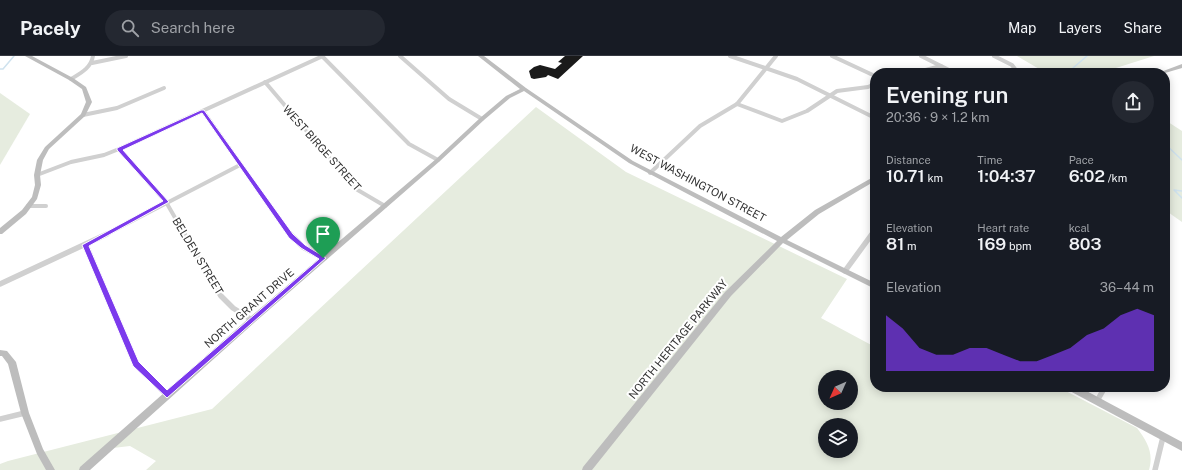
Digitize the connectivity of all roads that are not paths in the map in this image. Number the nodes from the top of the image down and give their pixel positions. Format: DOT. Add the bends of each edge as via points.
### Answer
graph roads {
  1 [pos="28,56"];
  2 [pos="93,56"];
  3 [pos="126,56"];
  4 [pos="323,56"];
  5 [pos="400,56"];
  6 [pos="481,56"];
  7 [pos="730,56"];
  8 [pos="776,56"];
  9 [pos="832,56"];
  10 [pos="921,56"];
  11 [pos="994,56"];
  12 [pos="92,63"];
  13 [pos="941,66"];
  14 [pos="1182,66"];
  15 [pos="766,68"];
  16 [pos="933,68"];
  17 [pos="945,68"];
  18 [pos="1015,68"];
  19 [pos="1170,70"];
  20 [pos="870,74"];
  21 [pos="71,79"];
  22 [pos="265,82"];
  23 [pos="870,86"];
  24 [pos="164,88"];
  25 [pos="524,89"];
  26 [pos="829,95"];
  27 [pos="737,104"];
  28 [pos="203,111"];
  29 [pos="83,115"];
  30 [pos="870,116"];
  31 [pos="482,119"];
  32 [pos="119,149"];
  33 [pos="438,160"];
  34 [pos="240,165"];
  35 [pos="650,173"];
  36 [pos="36,176"];
  37 [pos="870,181"];
  38 [pos="166,202"];
  39 [pos="28,206"];
  40 [pos="46,206"];
  41 [pos="385,206"];
  42 [pos="0,232"];
  43 [pos="870,236"];
  44 [pos="782,240"];
  45 [pos="86,245"];
  46 [pos="323,258"];
  47 [pos="845,270"];
  48 [pos="870,283"];
  49 [pos="0,284"];
  50 [pos="252,320"];
  51 [pos="0,353"];
  52 [pos="1080,392"];
  53 [pos="1102,392"];
  54 [pos="167,395"];
  55 [pos="1097,401"];
  56 [pos="25,412"];
  57 [pos="0,420"];
  58 [pos="1163,436"];
  59 [pos="1182,447"];
  60 [pos="51,470"];
  61 [pos="83,470"];
  62 [pos="586,470"];
  63 [pos="1155,470"];
  1 -- 21 [label="street"];
  2 -- 12 [label="street"];
  3 -- 12 [label="street"];
  4 -- 22 [label="street"];
  4 -- 33 [label="street" via="409,144"];
  5 -- 31 [label="street" via="455,105 466,113"];
  6 -- 25 [label="street, WEST WASHINGTON STREET"];
  7 -- 15 [label="street"];
  8 -- 15 [label="street"];
  9 -- 20 [label="street"];
  10 -- 13 [label="street"];
  11 -- 18 [label="street"];
  12 -- 21 [label="street"];
  13 -- 16 [label="street"];
  13 -- 17 [label="street"];
  14 -- 19 [label="street"];
  15 -- 26 [label="street" via="797,78"];
  15 -- 27 [label="street"];
  21 -- 29 [label="street" via="84,88 89,102"];
  22 -- 28 [label="street"];
  22 -- 41 [label="street, WEST BIRGE STREET" via="356,189"];
  23 -- 26 [label="street" via="841,90"];
  24 -- 29 [label="street" via="118,108"];
  25 -- 31 [label="street, NORTH GRANT DRIVE" via="508,97"];
  25 -- 35 [label="street, WEST WASHINGTON STREET"];
  26 -- 27 [label="street" via="807,111 782,121"];
  26 -- 30 [label="street"];
  27 -- 35 [label="street" via="700,126"];
  28 -- 32 [label="street"];
  28 -- 34 [label="street"];
  29 -- 36 [label="street" via="47,148 40,160"];
  31 -- 33 [label="street, NORTH GRANT DRIVE"];
  32 -- 36 [label="street" via="71,162"];
  32 -- 38 [label="street, BELDEN STREET"];
  33 -- 41 [label="street, NORTH GRANT DRIVE"];
  34 -- 38 [label="street"];
  34 -- 46 [label="street" via="291,236"];
  35 -- 44 [label="street, WEST WASHINGTON STREET"];
  36 -- 39 [label="street" via="38,186 35,197"];
  37 -- 44 [label="street, NORTH HERITAGE PARKWAY" via="817,212"];
  38 -- 45 [label="street"];
  38 -- 50 [label="street, BELDEN STREET" via="221,296 233,308"];
  39 -- 40 [label="street"];
  39 -- 42 [label="street"];
  41 -- 46 [label="street, NORTH GRANT DRIVE"];
  43 -- 47 [label="street"];
  44 -- 47 [label="street, WEST WASHINGTON STREET"];
  44 -- 62 [label="street, NORTH HERITAGE PARKWAY" via="728,294"];
  45 -- 49 [label="street"];
  45 -- 54 [label="street" via="136,364"];
  46 -- 50 [label="street, NORTH GRANT DRIVE"];
  47 -- 48 [label="street, WEST WASHINGTON STREET"];
  50 -- 54 [label="street, NORTH GRANT DRIVE"];
  51 -- 56 [label="street" via="4,353 12,362"];
  52 -- 55 [label="street"];
  53 -- 55 [label="street"];
  54 -- 61 [label="street, NORTH GRANT DRIVE"];
  55 -- 58 [label="street"];
  56 -- 57 [label="street"];
  56 -- 60 [label="street" via="40,451"];
  58 -- 59 [label="street"];
  58 -- 63 [label="street"];
}
